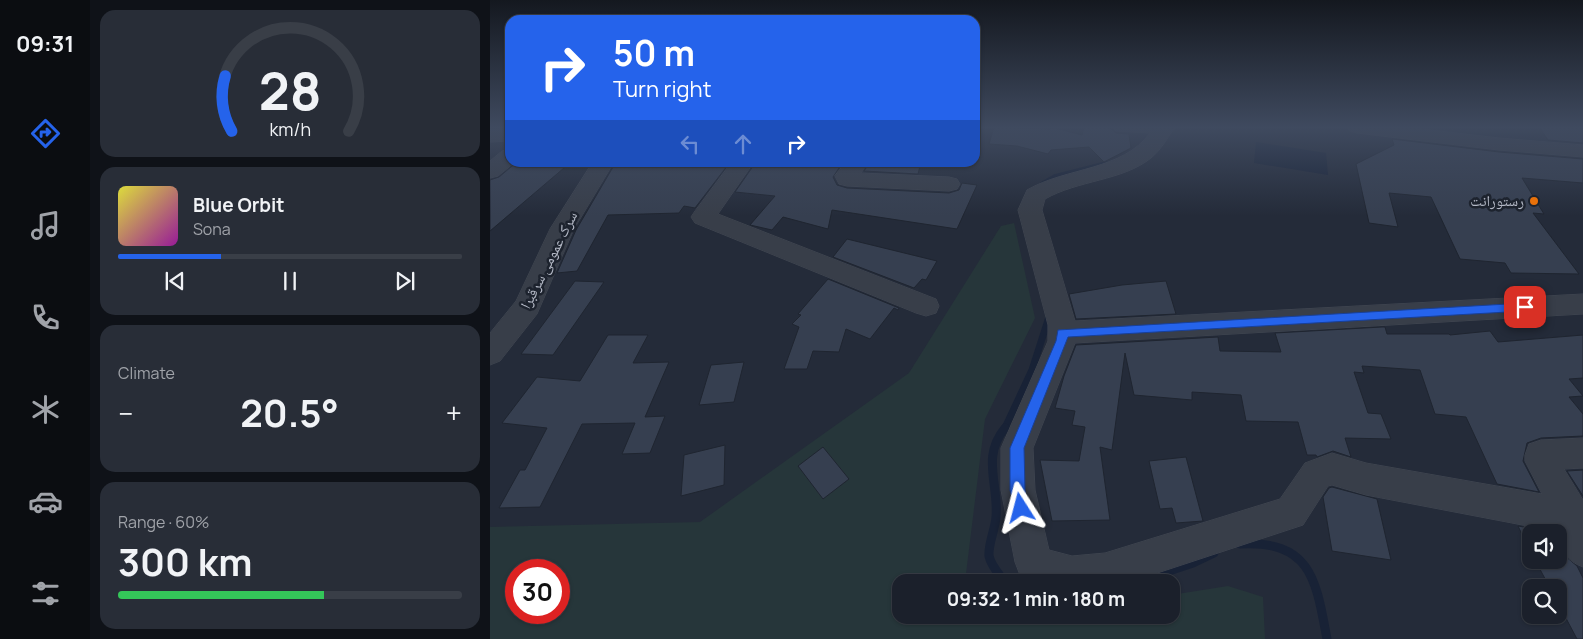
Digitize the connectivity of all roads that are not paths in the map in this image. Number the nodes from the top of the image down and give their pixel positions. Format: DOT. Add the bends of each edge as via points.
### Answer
graph roads {
  1 [pos="1138,157"];
  2 [pos="505,160"];
  3 [pos="601,167"];
  4 [pos="740,167"];
  5 [pos="854,167"];
  6 [pos="490,171"];
  7 [pos="950,184"];
  8 [pos="1583,304"];
  9 [pos="926,306"];
  10 [pos="1062,333"];
  11 [pos="490,354"];
  12 [pos="1583,453"];
  13 [pos="1562,515"];
  14 [pos="1583,549"];
  1 -- 10 [label="street" via="1126,164 1071,178 1035,195 1030,210"];
  2 -- 6 [label="street"];
  3 -- 11 [label="street, سرک عمومی سرقبرا" via="562,229 527,307"];
  4 -- 9 [label="street" via="703,217"];
  5 -- 7 [label="street" via="847,179"];
  8 -- 10 [label="street"];
  10 -- 13 [label="street" via="1062,341 1017,448 1018,490 1033,562 1052,571 1072,575 1105,572 1291,513 1317,474 1332,469 1366,479"];
  12 -- 13 [label="street" via="1541,455 1544,467 1566,504 1568,511"];
  13 -- 14 [label="street"];
}
